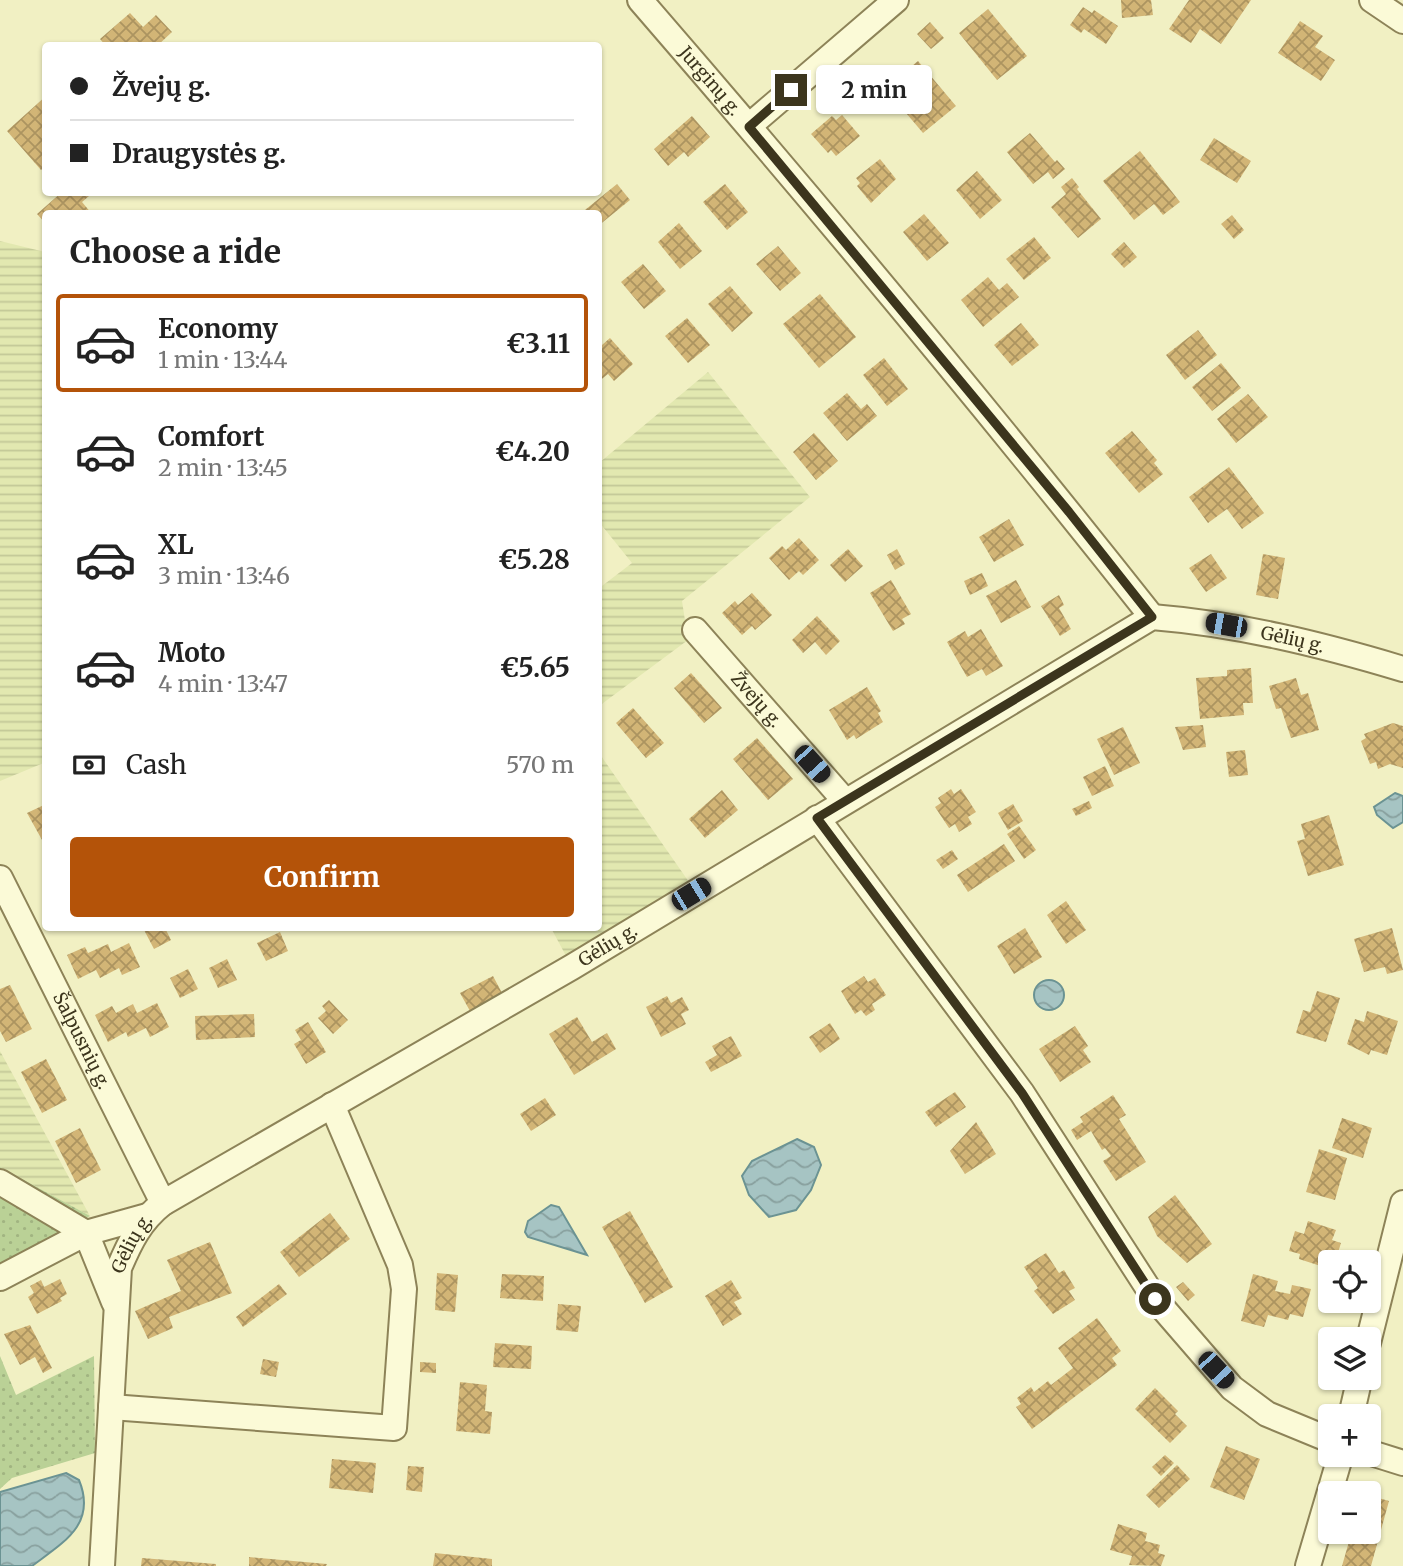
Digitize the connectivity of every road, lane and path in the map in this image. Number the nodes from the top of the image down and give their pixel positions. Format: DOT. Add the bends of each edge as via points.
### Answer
graph roads {
  1 [pos="640,0"];
  2 [pos="896,0"];
  3 [pos="1373,0"];
  4 [pos="1403,21"];
  5 [pos="749,127"];
  6 [pos="1152,617"];
  7 [pos="695,629"];
  8 [pos="1403,669"];
  9 [pos="845,801"];
  10 [pos="817,818"];
  11 [pos="0,878"];
  12 [pos="332,1105"];
  13 [pos="0,1182"];
  14 [pos="1403,1203"];
  15 [pos="155,1210"];
  16 [pos="86,1233"];
  17 [pos="0,1278"];
  18 [pos="115,1304"];
  19 [pos="1372,1327"];
  20 [pos="111,1407"];
  21 [pos="1318,1435"];
  22 [pos="1381,1456"];
  23 [pos="1403,1463"];
  24 [pos="1337,1467"];
  25 [pos="102,1566"];
  26 [pos="1308,1566"];
  1 -- 5 [label="street, Jurginų g."];
  2 -- 5 [label="street"];
  3 -- 4 [label="street"];
  5 -- 6 [label="street, Jurginų g."];
  6 -- 8 [label="street, Gėlių g." via="1268,633"];
  6 -- 9 [label="street, Gėlių g."];
  7 -- 9 [label="street, Žvejų g."];
  9 -- 10 [label="street, Gėlių g."];
  10 -- 12 [label="street, Gėlių g."];
  10 -- 21 [label="street" via="1022,1093 1155,1299 1232,1388 1267,1414"];
  11 -- 15 [label="street, Šalpusnių g."];
  12 -- 15 [label="street, Gėlių g."];
  12 -- 20 [label="street" via="400,1265 404,1289 394,1428"];
  13 -- 16 [label="street"];
  14 -- 19 [label="street"];
  15 -- 16 [label="street"];
  15 -- 18 [label="street, Gėlių g." via="130,1241 119,1268"];
  16 -- 17 [label="street"];
  16 -- 18 [label="street"];
  18 -- 20 [label="street, Gėlių g."];
  20 -- 25 [label="street, Gėlių g."];
  22 -- 23 [label="street"];
  24 -- 26 [label="street"];
}
